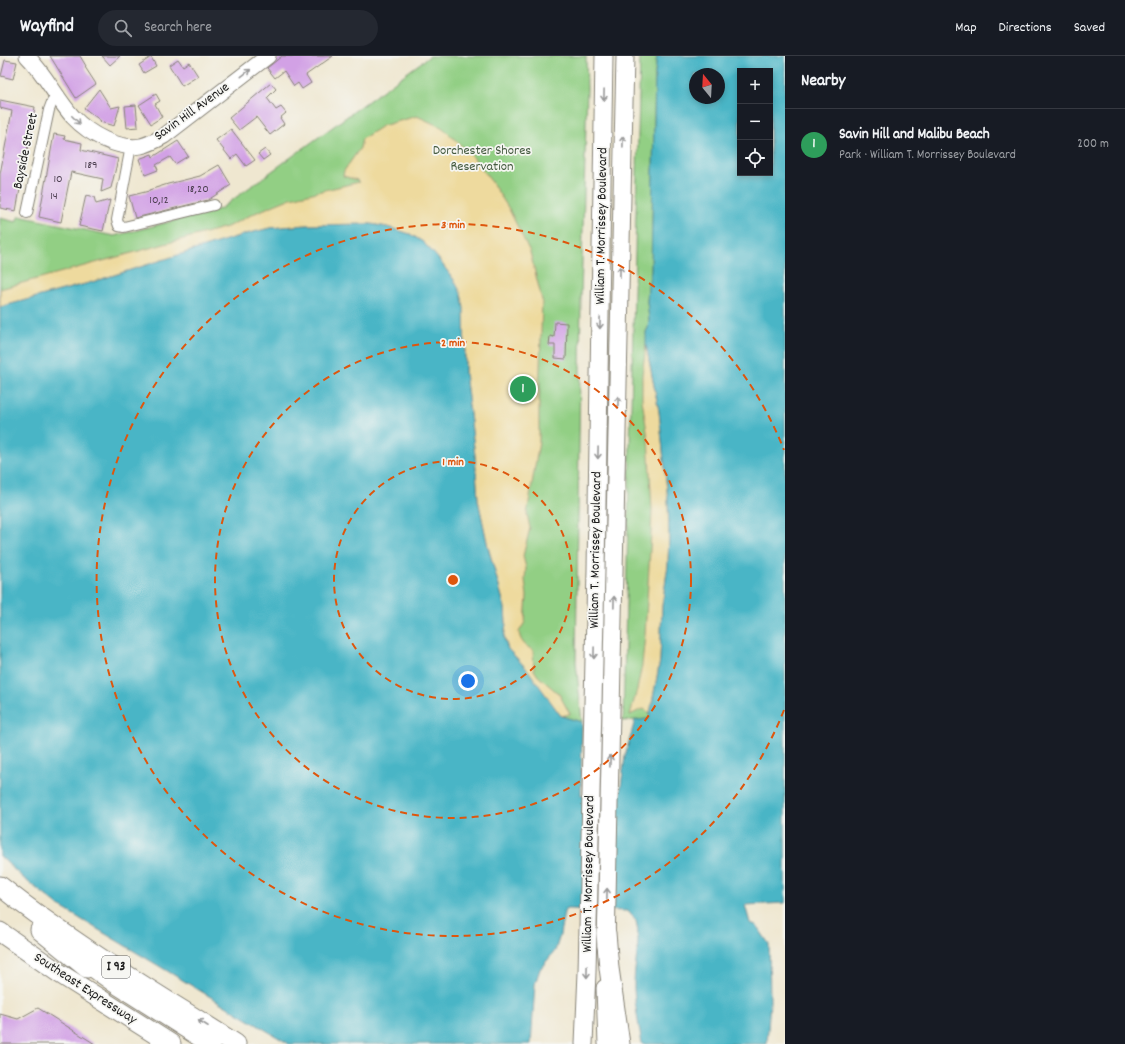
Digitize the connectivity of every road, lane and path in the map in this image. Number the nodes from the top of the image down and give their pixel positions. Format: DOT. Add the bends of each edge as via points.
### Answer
graph roads {
  1 [pos="27,56"];
  2 [pos="268,56"];
  3 [pos="604,56"];
  4 [pos="625,56"];
  5 [pos="58,96"];
  6 [pos="131,146"];
  7 [pos="214,205"];
  8 [pos="27,213"];
  9 [pos="0,886"];
  10 [pos="0,894"];
  11 [pos="0,902"];
  12 [pos="26,918"];
  13 [pos="0,932"];
  14 [pos="597,933"];
  15 [pos="171,1044"];
  16 [pos="201,1044"];
  17 [pos="211,1044"];
  18 [pos="236,1044"];
  19 [pos="584,1044"];
  20 [pos="606,1044"];
  21 [pos="620,1044"];
  1 -- 5 [label="street, Savin Hill Avenue"];
  6 -- 2 [label="street, Savin Hill Avenue, one-way" via="147,144 164,136"];
  3 -- 14 [label="main road, William T. Morrissey Boulevard, one-way" via="593,711"];
  14 -- 4 [label="main road, William T. Morrissey Boulevard, one-way" via="611,711"];
  5 -- 6 [label="street, Savin Hill Avenue, one-way" via="73,117 90,131 112,142"];
  5 -- 8 [label="street, Bayside Street" via="49,110"];
  6 -- 7 [label="street" via="117,220 119,226 124,227"];
  18 -- 9 [label="highway, I 93, one-way" via="87,948"];
  10 -- 12 [label="highway, I 93"];
  11 -- 12 [label="highway, I 93"];
  12 -- 16 [label="highway, I 93" via="107,984"];
  12 -- 17 [label="highway, I 93" via="115,983"];
  13 -- 15 [label="highway, Southeast Expressway / I 93" via="65,977"];
  14 -- 19 [label="main road, William T. Morrissey Boulevard, one-way" via="587,991"];
  14 -- 20 [label="main road, William T. Morrissey Boulevard" via="605,999"];
  14 -- 21 [label="highway" via="609,968"];
}
